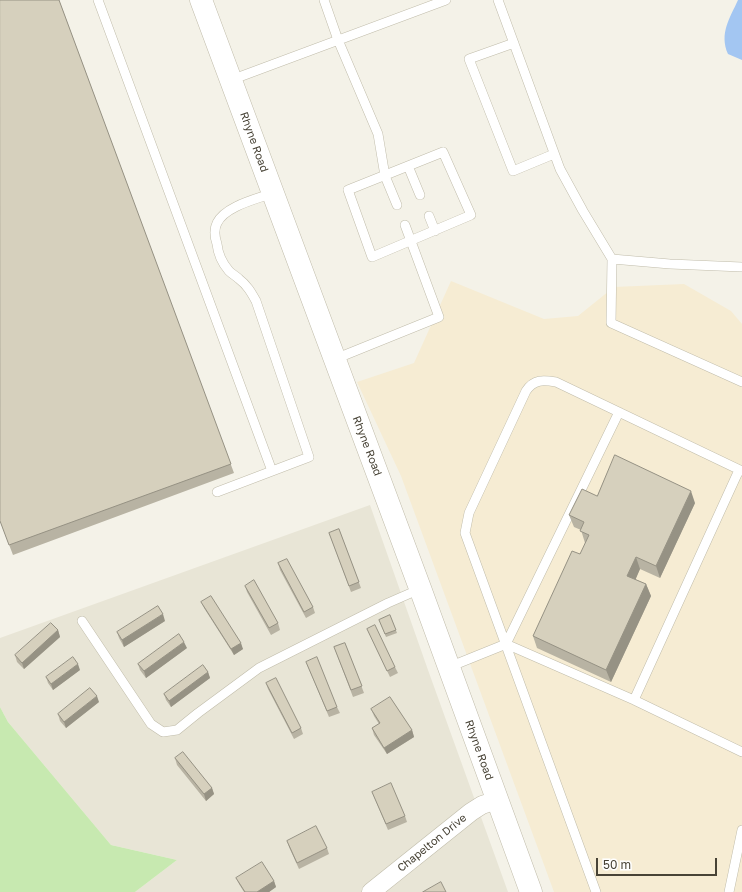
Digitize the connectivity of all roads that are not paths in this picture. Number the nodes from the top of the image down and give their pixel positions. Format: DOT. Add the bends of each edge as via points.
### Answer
graph roads {
  1 [pos="98,0"];
  2 [pos="201,0"];
  3 [pos="324,0"];
  4 [pos="446,0"];
  5 [pos="498,0"];
  6 [pos="338,40"];
  7 [pos="514,43"];
  8 [pos="231,80"];
  9 [pos="554,154"];
  10 [pos="408,166"];
  11 [pos="385,176"];
  12 [pos="273,193"];
  13 [pos="420,195"];
  14 [pos="396,205"];
  15 [pos="429,216"];
  16 [pos="405,225"];
  17 [pos="435,231"];
  18 [pos="412,240"];
  19 [pos="612,259"];
  20 [pos="742,267"];
  21 [pos="335,359"];
  22 [pos="742,382"];
  23 [pos="619,412"];
  24 [pos="272,471"];
  25 [pos="740,471"];
  26 [pos="217,492"];
  27 [pos="420,588"];
  28 [pos="82,621"];
  29 [pos="506,644"];
  30 [pos="449,667"];
  31 [pos="634,700"];
  32 [pos="742,752"];
  33 [pos="497,800"];
  34 [pos="742,830"];
  35 [pos="371,892"];
  36 [pos="531,892"];
  37 [pos="596,892"];
  38 [pos="729,892"];
  1 -- 24 [label="lane"];
  2 -- 8 [label="street, Rhyne Road"];
  3 -- 6 [label="lane"];
  4 -- 6 [label="lane"];
  5 -- 7 [label="lane"];
  6 -- 8 [label="lane"];
  6 -- 11 [label="lane" via="378,134"];
  7 -- 9 [label="lane"];
  7 -- 9 [label="lane" via="469,59 513,171"];
  8 -- 12 [label="street, Rhyne Road"];
  9 -- 19 [label="lane" via="583,211"];
  10 -- 11 [label="lane"];
  10 -- 13 [label="lane"];
  10 -- 17 [label="lane" via="443,152 471,216"];
  11 -- 14 [label="lane"];
  11 -- 18 [label="lane" via="348,190 372,257"];
  12 -- 21 [label="street, Rhyne Road"];
  12 -- 24 [label="lane" via="236,206 217,222 216,228 218,251 224,265 250,290 256,301 309,457"];
  15 -- 17 [label="lane"];
  16 -- 18 [label="lane"];
  17 -- 18 [label="lane"];
  18 -- 21 [label="lane" via="439,317"];
  19 -- 20 [label="lane"];
  19 -- 22 [label="lane" via="611,324"];
  21 -- 27 [label="street, Rhyne Road"];
  23 -- 25 [label="lane"];
  23 -- 29 [label="lane"];
  23 -- 29 [label="lane" via="556,382 542,380 530,385 526,391 469,513 464,533"];
  24 -- 26 [label="lane"];
  25 -- 31 [label="lane"];
  27 -- 28 [label="lane" via="258,668 177,730 163,732 151,724"];
  27 -- 30 [label="street, Rhyne Road"];
  29 -- 30 [label="lane"];
  29 -- 31 [label="lane"];
  29 -- 37 [label="lane"];
  30 -- 33 [label="street, Rhyne Road"];
  31 -- 32 [label="lane"];
  33 -- 35 [label="street, Chapelton Drive" via="471,812"];
  33 -- 36 [label="street, Rhyne Road"];
  34 -- 38 [label="lane"];
}
